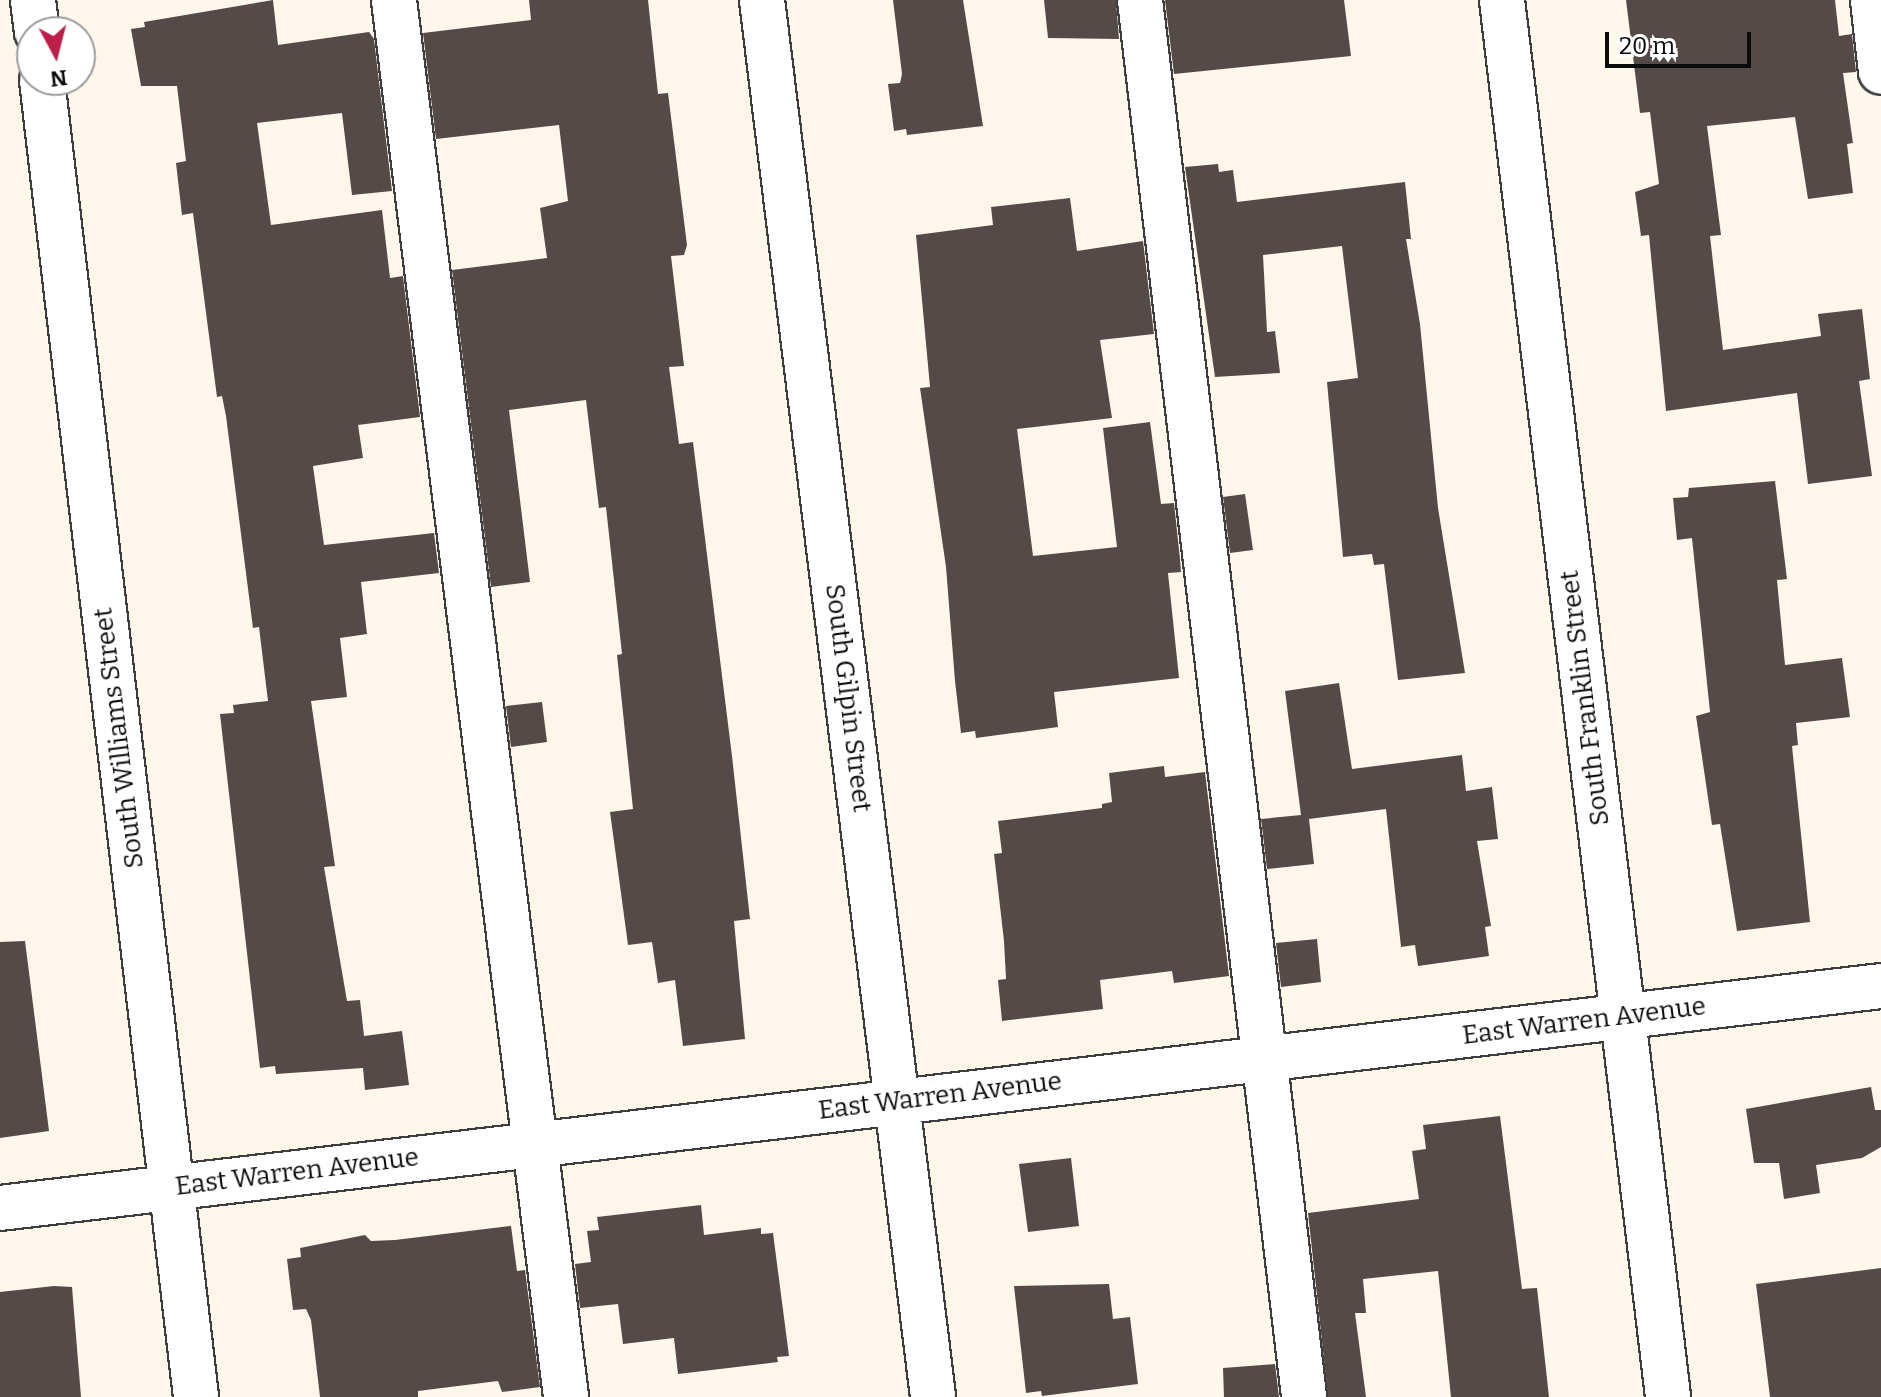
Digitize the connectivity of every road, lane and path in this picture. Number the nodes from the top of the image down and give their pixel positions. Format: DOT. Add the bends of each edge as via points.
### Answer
graph roads {
  1 [pos="394,0"];
  2 [pos="762,0"];
  3 [pos="1140,0"];
  4 [pos="1502,0"];
  5 [pos="1873,0"];
  6 [pos="1881,72"];
  7 [pos="44,96"];
  8 [pos="1881,986"];
  9 [pos="1624,1016"];
  10 [pos="1262,1059"];
  11 [pos="898,1101"];
  12 [pos="536,1143"];
  13 [pos="171,1187"];
  14 [pos="0,1208"];
  15 [pos="196,1397"];
  16 [pos="566,1397"];
  17 [pos="933,1397"];
  18 [pos="1304,1397"];
  19 [pos="1668,1397"];
  1 -- 12 [label="street"];
  2 -- 11 [label="street, South Gilpin Street"];
  3 -- 10 [label="street"];
  4 -- 9 [label="street, South Franklin Street"];
  5 -- 6 [label="street"];
  7 -- 13 [label="street, South Williams Street"];
  8 -- 9 [label="street, East Warren Avenue"];
  9 -- 10 [label="street, East Warren Avenue"];
  9 -- 19 [label="street, South Franklin Street"];
  10 -- 11 [label="street, East Warren Avenue"];
  10 -- 18 [label="street"];
  11 -- 12 [label="street, East Warren Avenue"];
  11 -- 17 [label="street, South Gilpin Street"];
  12 -- 13 [label="street, East Warren Avenue"];
  12 -- 16 [label="street"];
  13 -- 14 [label="street, East Warren Avenue"];
  13 -- 15 [label="street, South Williams Street"];
}
